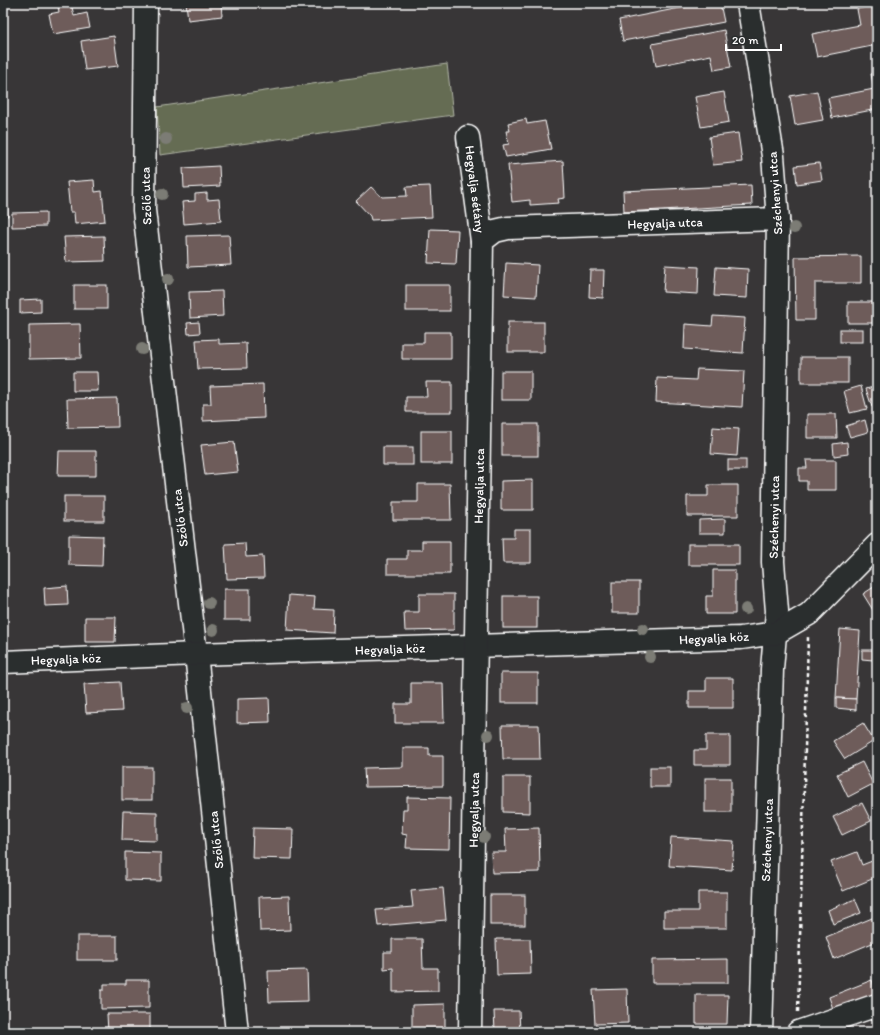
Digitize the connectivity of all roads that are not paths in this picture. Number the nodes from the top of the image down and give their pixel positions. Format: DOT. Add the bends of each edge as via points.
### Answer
graph roads {
  1 [pos="146,3"];
  2 [pos="748,3"];
  3 [pos="468,136"];
  4 [pos="778,219"];
  5 [pos="482,241"];
  6 [pos="877,545"];
  7 [pos="776,633"];
  8 [pos="477,646"];
  9 [pos="196,654"];
  10 [pos="3,662"];
  11 [pos="877,1005"];
  12 [pos="798,1024"];
  13 [pos="237,1032"];
  14 [pos="470,1032"];
  15 [pos="761,1032"];
  1 -- 9 [label="street, Szőlő utca" via="144,210"];
  2 -- 4 [label="street, Széchenyi utca" via="773,156"];
  3 -- 5 [label="street, Hegyalja sétány"];
  4 -- 5 [label="street, Hegyalja utca" via="508,228 494,231"];
  4 -- 7 [label="street, Széchenyi utca" via="774,562 778,611"];
  5 -- 8 [label="street, Hegyalja utca"];
  6 -- 7 [label="street" via="809,614"];
  7 -- 8 [label="street, Hegyalja köz" via="741,638"];
  7 -- 15 [label="street, Széchenyi utca" via="772,669"];
  8 -- 9 [label="street, Hegyalja köz"];
  8 -- 14 [label="street, Hegyalja utca"];
  9 -- 10 [label="street, Hegyalja köz"];
  9 -- 13 [label="street, Szőlő utca"];
  11 -- 12 [label="street"];
}
